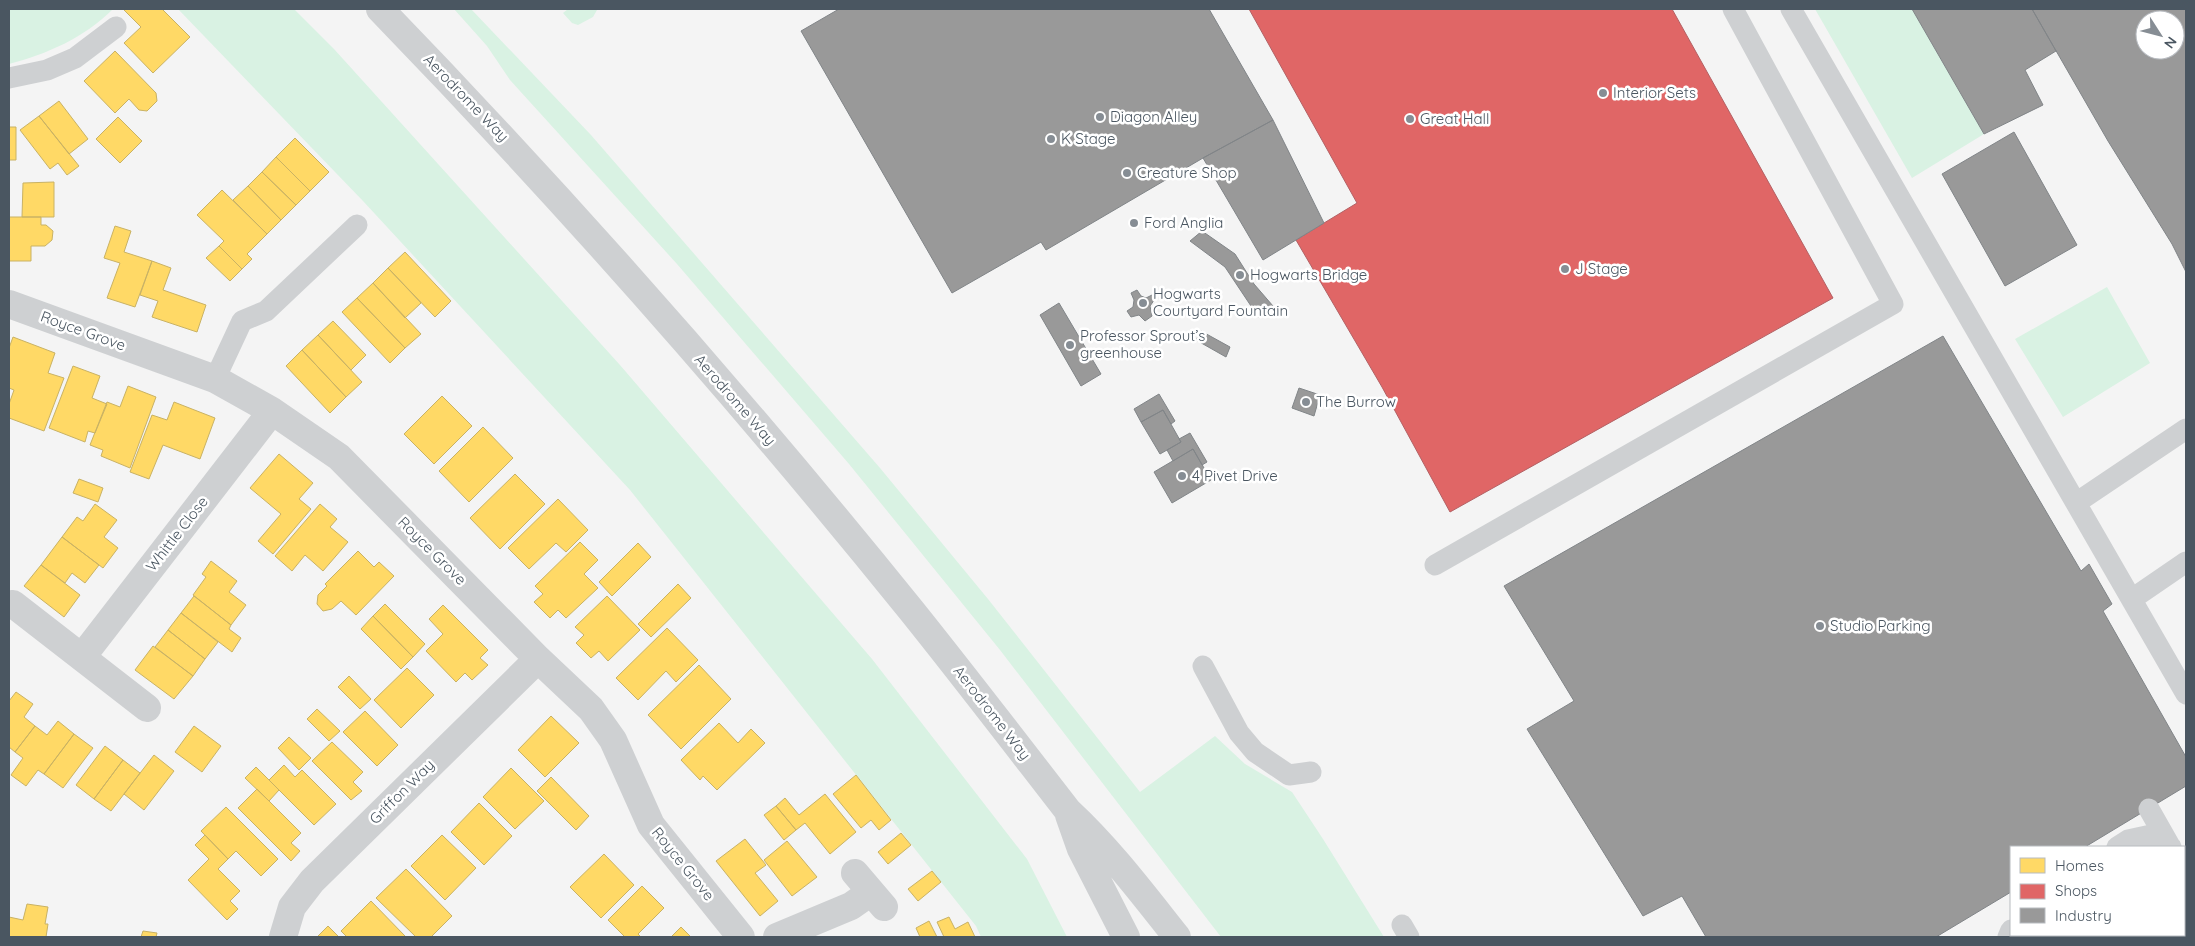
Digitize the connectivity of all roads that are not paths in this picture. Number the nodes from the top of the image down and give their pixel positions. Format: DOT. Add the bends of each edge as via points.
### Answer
graph roads {
  1 [pos="380,9"];
  2 [pos="1733,9"];
  3 [pos="1791,9"];
  4 [pos="116,27"];
  5 [pos="9,78"];
  6 [pos="357,225"];
  7 [pos="9,304"];
  8 [pos="215,379"];
  9 [pos="272,411"];
  10 [pos="2186,428"];
  11 [pos="2076,503"];
  12 [pos="2186,562"];
  13 [pos="1435,565"];
  14 [pos="2132,599"];
  15 [pos="13,604"];
  16 [pos="82,657"];
  17 [pos="538,658"];
  18 [pos="1203,666"];
  19 [pos="2186,694"];
  20 [pos="147,708"];
  21 [pos="1311,772"];
  22 [pos="2149,809"];
  23 [pos="1068,811"];
  24 [pos="2119,846"];
  25 [pos="2170,846"];
  26 [pos="870,891"];
  27 [pos="283,937"];
  28 [pos="741,937"];
  29 [pos="778,937"];
  30 [pos="1126,937"];
  31 [pos="1176,937"];
  1 -- 23 [label="street, Aerodrome Way" via="542,180 734,398 911,610"];
  2 -- 13 [label="lane" via="1893,304"];
  3 -- 11 [label="lane"];
  4 -- 5 [label="lane" via="75,58 47,70"];
  6 -- 8 [label="lane" via="266,311 242,321"];
  7 -- 8 [label="street, Royce Grove"];
  8 -- 9 [label="street, Royce Grove"];
  9 -- 16 [label="street, Whittle Close"];
  9 -- 17 [label="street, Royce Grove" via="339,456"];
  10 -- 11 [label="lane"];
  11 -- 14 [label="lane"];
  12 -- 14 [label="lane"];
  14 -- 19 [label="lane"];
  15 -- 16 [label="street"];
  16 -- 20 [label="street"];
  17 -- 27 [label="street, Griffon Way" via="312,882 292,907"];
  17 -- 28 [label="street, Royce Grove" via="591,709 613,740 651,825"];
  18 -- 21 [label="lane" via="1239,733 1255,752 1289,775"];
  22 -- 25 [label="lane"];
  23 -- 30 [label="street, Aerodrome Way" via="1081,849"];
  23 -- 31 [label="street, Aerodrome Way" via="1124,868"];
  24 -- 25 [label="lane" via="2128,840 2151,836"];
  26 -- 29 [label="street" via="851,906"];
}
